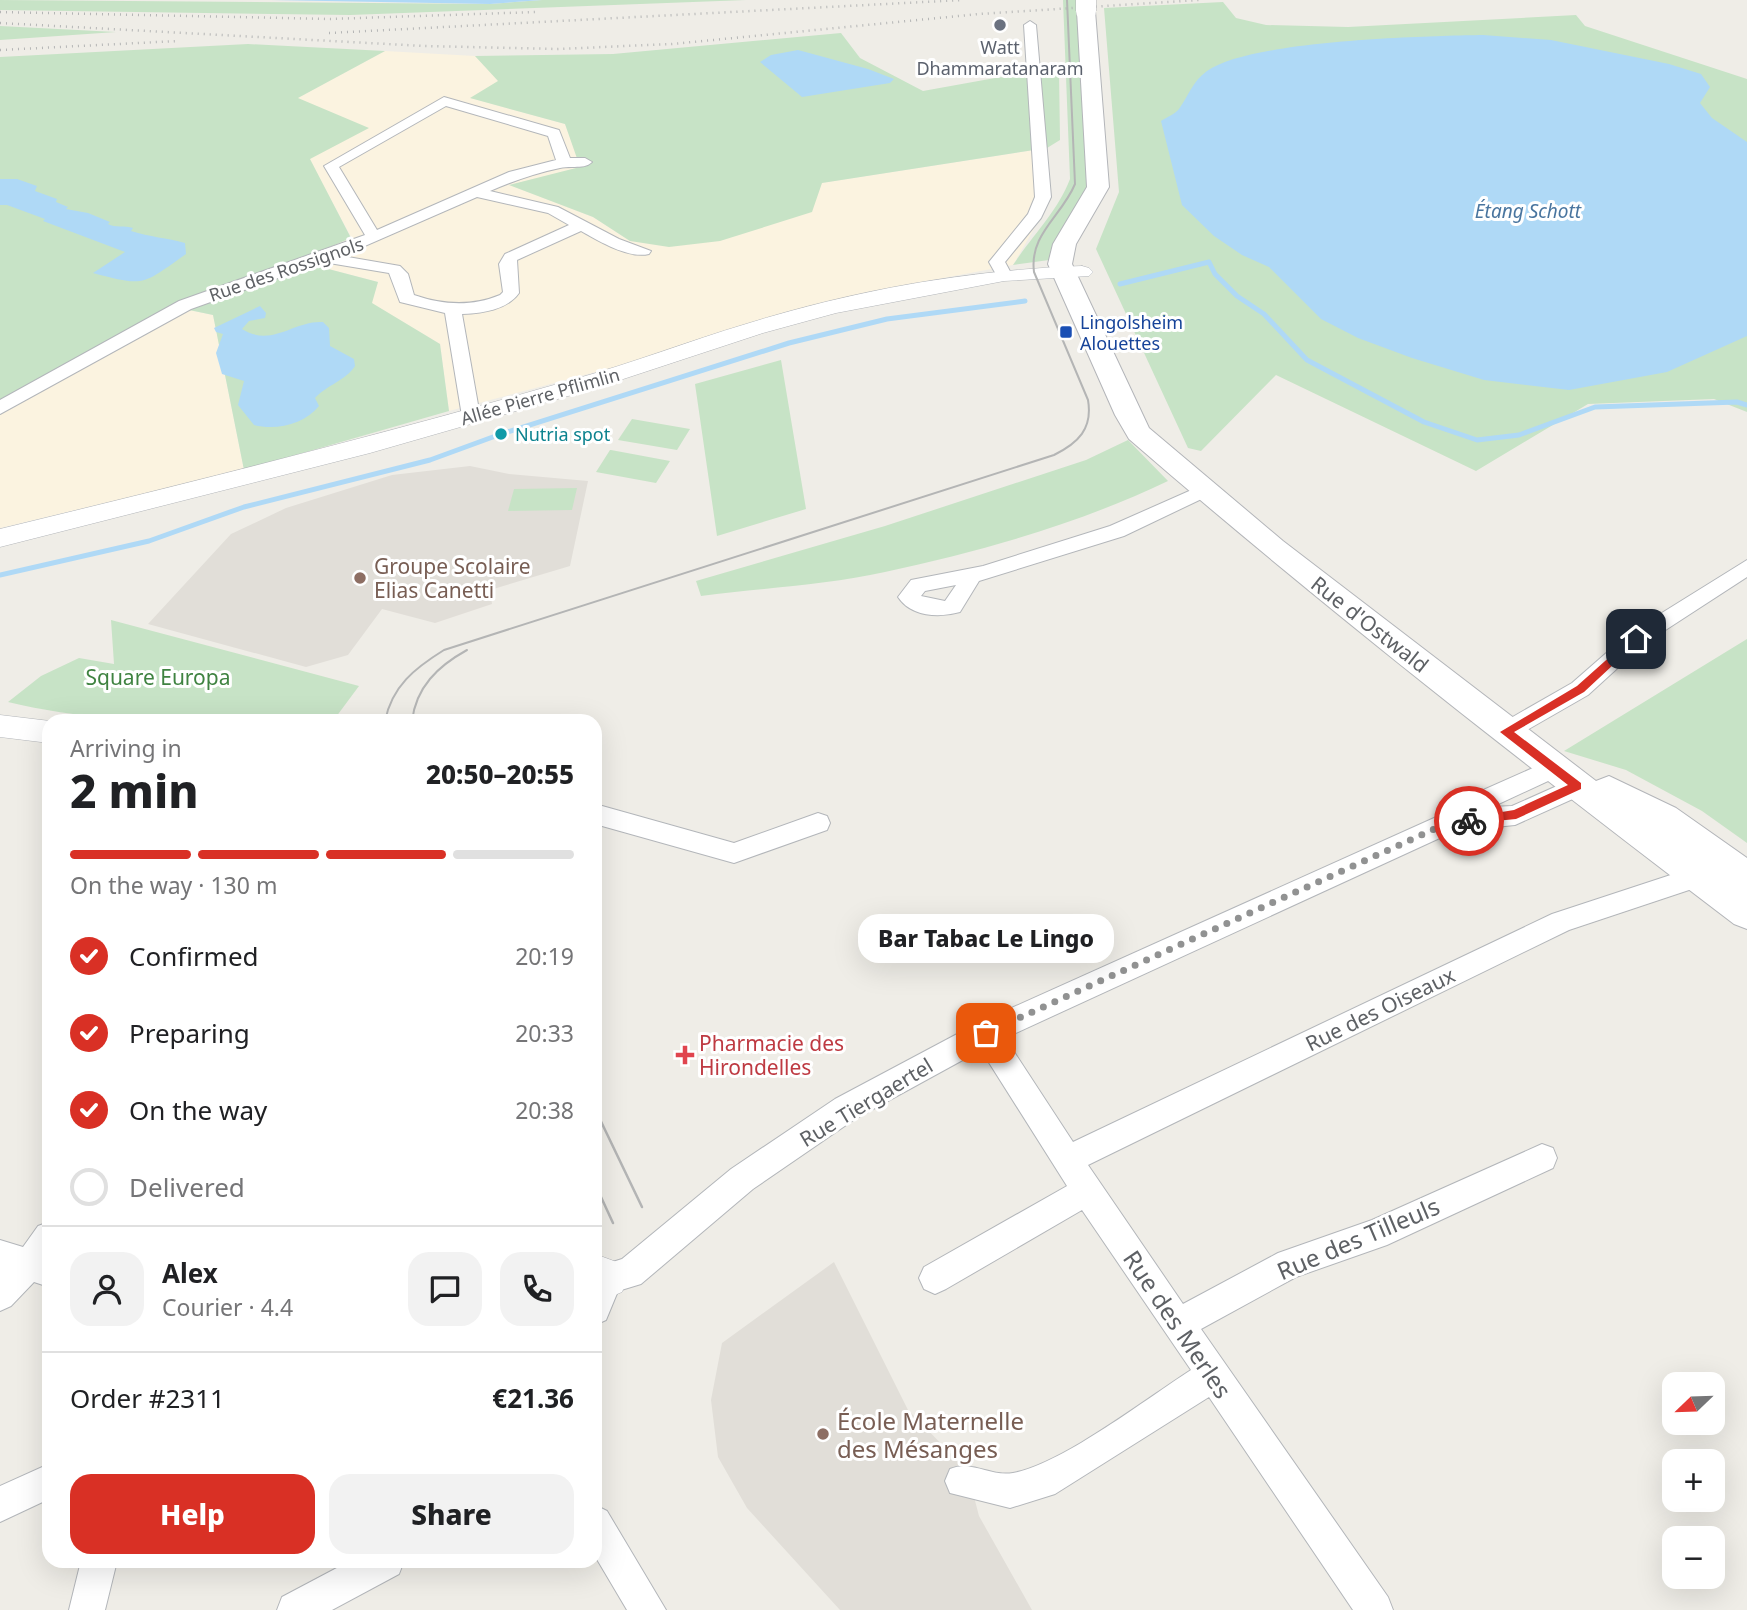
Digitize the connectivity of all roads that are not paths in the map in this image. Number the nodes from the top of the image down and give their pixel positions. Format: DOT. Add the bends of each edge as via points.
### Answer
graph roads {
  1 [pos="1086,6"];
  2 [pos="1030,25"];
  3 [pos="564,162"];
  4 [pos="585,162"];
  5 [pos="474,192"];
  6 [pos="584,224"];
  7 [pos="374,238"];
  8 [pos="643,251"];
  9 [pos="322,258"];
  10 [pos="1072,272"];
  11 [pos="1004,275"];
  12 [pos="453,309"];
  13 [pos="0,408"];
  14 [pos="471,416"];
  15 [pos="1197,483"];
  16 [pos="0,538"];
  17 [pos="1747,567"];
  18 [pos="971,576"];
  19 [pos="0,726"];
  20 [pos="42,731"];
  21 [pos="1505,732"];
  22 [pos="1565,777"];
  23 [pos="602,816"];
  24 [pos="818,823"];
  25 [pos="1701,876"];
  26 [pos="1747,879"];
  27 [pos="1747,914"];
  28 [pos="986,1033"];
  29 [pos="1542,1158"];
  30 [pos="1067,1160"];
  31 [pos="1087,1191"];
  32 [pos="42,1245"];
  33 [pos="26,1264"];
  34 [pos="935,1278"];
  35 [pos="602,1286"];
  36 [pos="0,1294"];
  37 [pos="1178,1324"];
  38 [pos="1213,1375"];
  39 [pos="973,1476"];
  40 [pos="42,1484"];
  41 [pos="0,1504"];
  42 [pos="602,1534"];
  43 [pos="97,1568"];
  44 [pos="373,1568"];
  45 [pos="88,1610"];
  46 [pos="295,1610"];
  47 [pos="648,1610"];
  48 [pos="1376,1610"];
  1 -- 10 [label="main road, Rue d'Ostwald" via="1098,173 1094,197 1076,228"];
  2 -- 11 [label="street" via="1043,197 1035,215 997,262"];
  3 -- 4 [label="street, Rue des Rossignols"];
  3 -- 5 [label="street, Rue des Rossignols"];
  3 -- 7 [label="street" via="554,133 444,101 331,166"];
  5 -- 6 [label="street" via="538,205"];
  5 -- 7 [label="street, Rue des Rossignols"];
  6 -- 8 [label="street" via="613,243"];
  6 -- 12 [label="street" via="511,257 507,264 511,293 506,299"];
  7 -- 9 [label="street, Rue des Rossignols"];
  9 -- 12 [label="street" via="394,269 400,274 406,298"];
  9 -- 13 [label="street, Rue des Rossignols" via="172,310"];
  10 -- 11 [label="street, Allée Pierre Pflimlin"];
  10 -- 15 [label="main road, Rue d'Ostwald" via="1163,438"];
  11 -- 14 [label="street, Allée Pierre Pflimlin" via="832,307"];
  12 -- 14 [label="street"];
  14 -- 16 [label="street, Allée Pierre Pflimlin"];
  15 -- 18 [label="street" via="1117,531"];
  15 -- 21 [label="main road, Rue d'Ostwald"];
  17 -- 21 [label="street" via="1636,639 1580,689"];
  19 -- 20 [label="street"];
  21 -- 22 [label="main road, Rue d'Ostwald"];
  22 -- 25 [label="main road, Rue d'Ostwald"];
  22 -- 26 [label="main road, Rue d'Ostwald" via="1652,810 1693,835"];
  22 -- 28 [label="street, Rue Tiergaertel" via="1516,815 1452,821"];
  23 -- 24 [label="street" via="734,853"];
  25 -- 27 [label="main road, Rue d'Ostwald"];
  25 -- 30 [label="street, Rue des Oiseaux" via="1561,922"];
  28 -- 30 [label="street, Rue des Merles"];
  28 -- 35 [label="street, Rue Tiergaertel" via="845,1109 742,1179 630,1273"];
  29 -- 37 [label="street, Rue des Tilleuls" via="1376,1234 1289,1264"];
  30 -- 31 [label="street, Rue des Merles"];
  31 -- 34 [label="street"];
  31 -- 37 [label="street, Rue des Merles"];
  32 -- 33 [label="street"];
  33 -- 36 [label="street"];
  37 -- 38 [label="street, Rue des Merles"];
  38 -- 39 [label="street" via="1055,1477 1010,1491"];
  38 -- 48 [label="street, Rue des Merles"];
  40 -- 41 [label="street"];
  42 -- 47 [label="street"];
  43 -- 45 [label="street"];
  44 -- 46 [label="street"];
}
